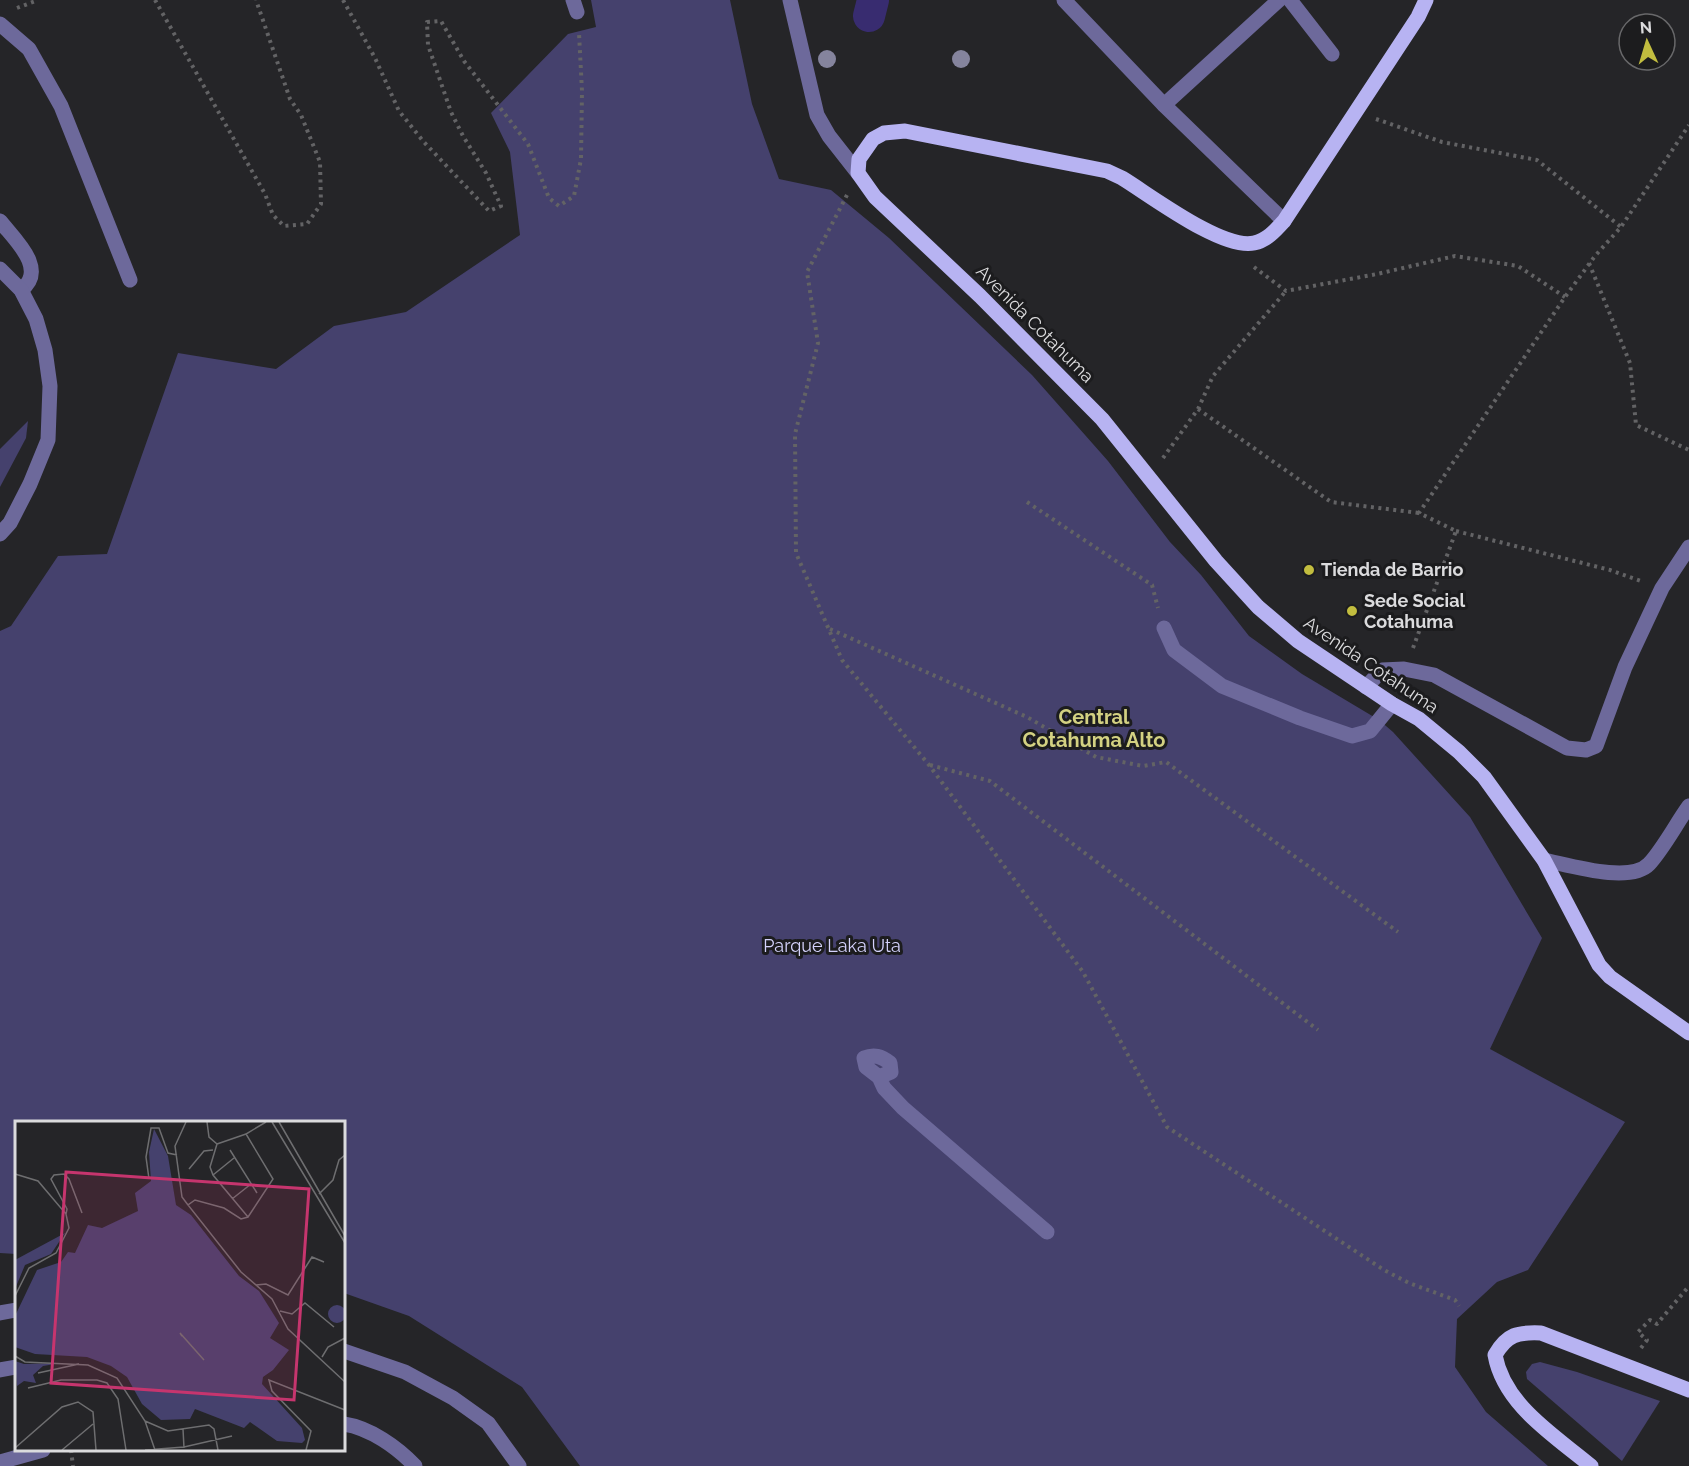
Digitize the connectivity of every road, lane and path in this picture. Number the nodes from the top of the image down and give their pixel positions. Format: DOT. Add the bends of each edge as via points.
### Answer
graph roads {
  1 [pos="155,0"];
  2 [pos="256,0"];
  3 [pos="343,0"];
  4 [pos="790,0"];
  5 [pos="1064,0"];
  6 [pos="1279,0"];
  7 [pos="1290,0"];
  8 [pos="1426,0"];
  9 [pos="575,6"];
  10 [pos="0,24"];
  11 [pos="1332,54"];
  12 [pos="1164,105"];
  13 [pos="1356,112"];
  14 [pos="1689,125"];
  15 [pos="858,173"];
  16 [pos="0,221"];
  17 [pos="1284,221"];
  18 [pos="1621,227"];
  19 [pos="1253,243"];
  20 [pos="1589,263"];
  21 [pos="0,269"];
  22 [pos="130,280"];
  23 [pos="21,290"];
  24 [pos="1286,291"];
  25 [pos="1565,297"];
  26 [pos="1198,409"];
  27 [pos="1689,450"];
  28 [pos="1148,478"];
  29 [pos="1027,502"];
  30 [pos="1419,513"];
  31 [pos="1456,531"];
  32 [pos="0,534"];
  33 [pos="1689,547"];
  34 [pos="1662,588"];
  35 [pos="1164,628"];
  36 [pos="829,629"];
  37 [pos="1404,669"];
  38 [pos="1366,687"];
  39 [pos="1392,704"];
  40 [pos="929,765"];
  41 [pos="1689,806"];
  42 [pos="1544,860"];
  43 [pos="1398,932"];
  44 [pos="1318,1030"];
  45 [pos="1689,1033"];
  46 [pos="879,1077"];
  47 [pos="1047,1232"];
  48 [pos="1689,1286"];
  49 [pos="1459,1306"];
  50 [pos="15,1310"];
  51 [pos="0,1313"];
  52 [pos="1632,1345"];
  53 [pos="345,1351"];
  54 [pos="15,1366"];
  55 [pos="0,1370"];
  56 [pos="1689,1390"];
  57 [pos="345,1424"];
  58 [pos="36,1451"];
  59 [pos="71,1451"];
  60 [pos="0,1462"];
  61 [pos="73,1466"];
  62 [pos="415,1466"];
  63 [pos="519,1466"];
  64 [pos="1592,1466"];
  1 -- 2 [label="path" via="265,194 273,215 285,226 307,224 321,204 320,162 290,99"];
  3 -- 9 [label="path" via="399,111 489,211 501,206 451,112 428,45 427,22 441,21 464,61 528,144 549,198 559,206 574,196 581,159 581,58"];
  4 -- 15 [label="street" via="818,115"];
  5 -- 12 [label="street"];
  6 -- 12 [label="street"];
  7 -- 11 [label="street"];
  8 -- 13 [label="main road"];
  10 -- 22 [label="street" via="29,49 61,106"];
  12 -- 17 [label="street"];
  13 -- 17 [label="main road"];
  13 -- 18 [label="path" via="1442,142 1537,160"];
  14 -- 18 [label="path"];
  15 -- 19 [label="main road" via="859,159 873,139 884,133 905,131 1107,171 1216,236"];
  15 -- 28 [label="main road, Avenida Cotahuma" via="875,197 1102,419"];
  15 -- 36 [label="path" via="807,272 818,343 795,434 796,553"];
  16 -- 23 [label="street" via="29,258 33,270 30,281"];
  17 -- 19 [label="main road" via="1270,236"];
  18 -- 20 [label="path"];
  19 -- 24 [label="path" via="1251,265"];
  20 -- 25 [label="path"];
  20 -- 27 [label="path" via="1630,363 1636,425"];
  21 -- 23 [label="street"];
  23 -- 32 [label="street" via="36,319 45,350 50,386 48,441 10,523"];
  24 -- 25 [label="path" via="1455,255 1518,266"];
  24 -- 26 [label="path" via="1213,376"];
  25 -- 30 [label="path"];
  26 -- 28 [label="path"];
  26 -- 30 [label="path" via="1332,502"];
  28 -- 38 [label="main road, Avenida Cotahuma" via="1258,607 1298,641"];
  29 -- 35 [label="path" via="1152,585"];
  30 -- 31 [label="path"];
  31 -- 34 [label="path" via="1610,570"];
  31 -- 37 [label="path"];
  33 -- 34 [label="street"];
  34 -- 37 [label="street" via="1625,667 1600,739 1596,746 1586,750 1567,748 1434,675"];
  35 -- 39 [label="street" via="1174,650 1222,686 1352,736 1370,731"];
  36 -- 40 [label="path" via="842,660"];
  36 -- 43 [label="path" via="1027,717 1096,757 1143,766 1166,762"];
  37 -- 38 [label="street" via="1382,670"];
  38 -- 39 [label="main road, Avenida Cotahuma"];
  39 -- 42 [label="main road, Avenida Cotahuma" via="1419,719 1484,777"];
  40 -- 44 [label="path" via="990,781"];
  40 -- 49 [label="path" via="1083,972 1167,1127 1384,1270 1455,1300"];
  41 -- 42 [label="street" via="1648,866 1632,873 1617,874"];
  42 -- 45 [label="main road, Avenida Cotahuma" via="1599,965"];
  46 -- 47 [label="street" via="903,1108"];
  48 -- 52 [label="path" via="1657,1324 1650,1320 1638,1332 1647,1340 1642,1348"];
  50 -- 51 [label="street"];
  53 -- 63 [label="street" via="405,1372 453,1398 488,1423"];
  54 -- 55 [label="street"];
  56 -- 64 [label="main road" via="1541,1332 1514,1335 1503,1342 1495,1354 1507,1389 1529,1414"];
  57 -- 62 [label="street" via="385,1441"];
  58 -- 60 [label="street"];
  59 -- 61 [label="path"];
}
